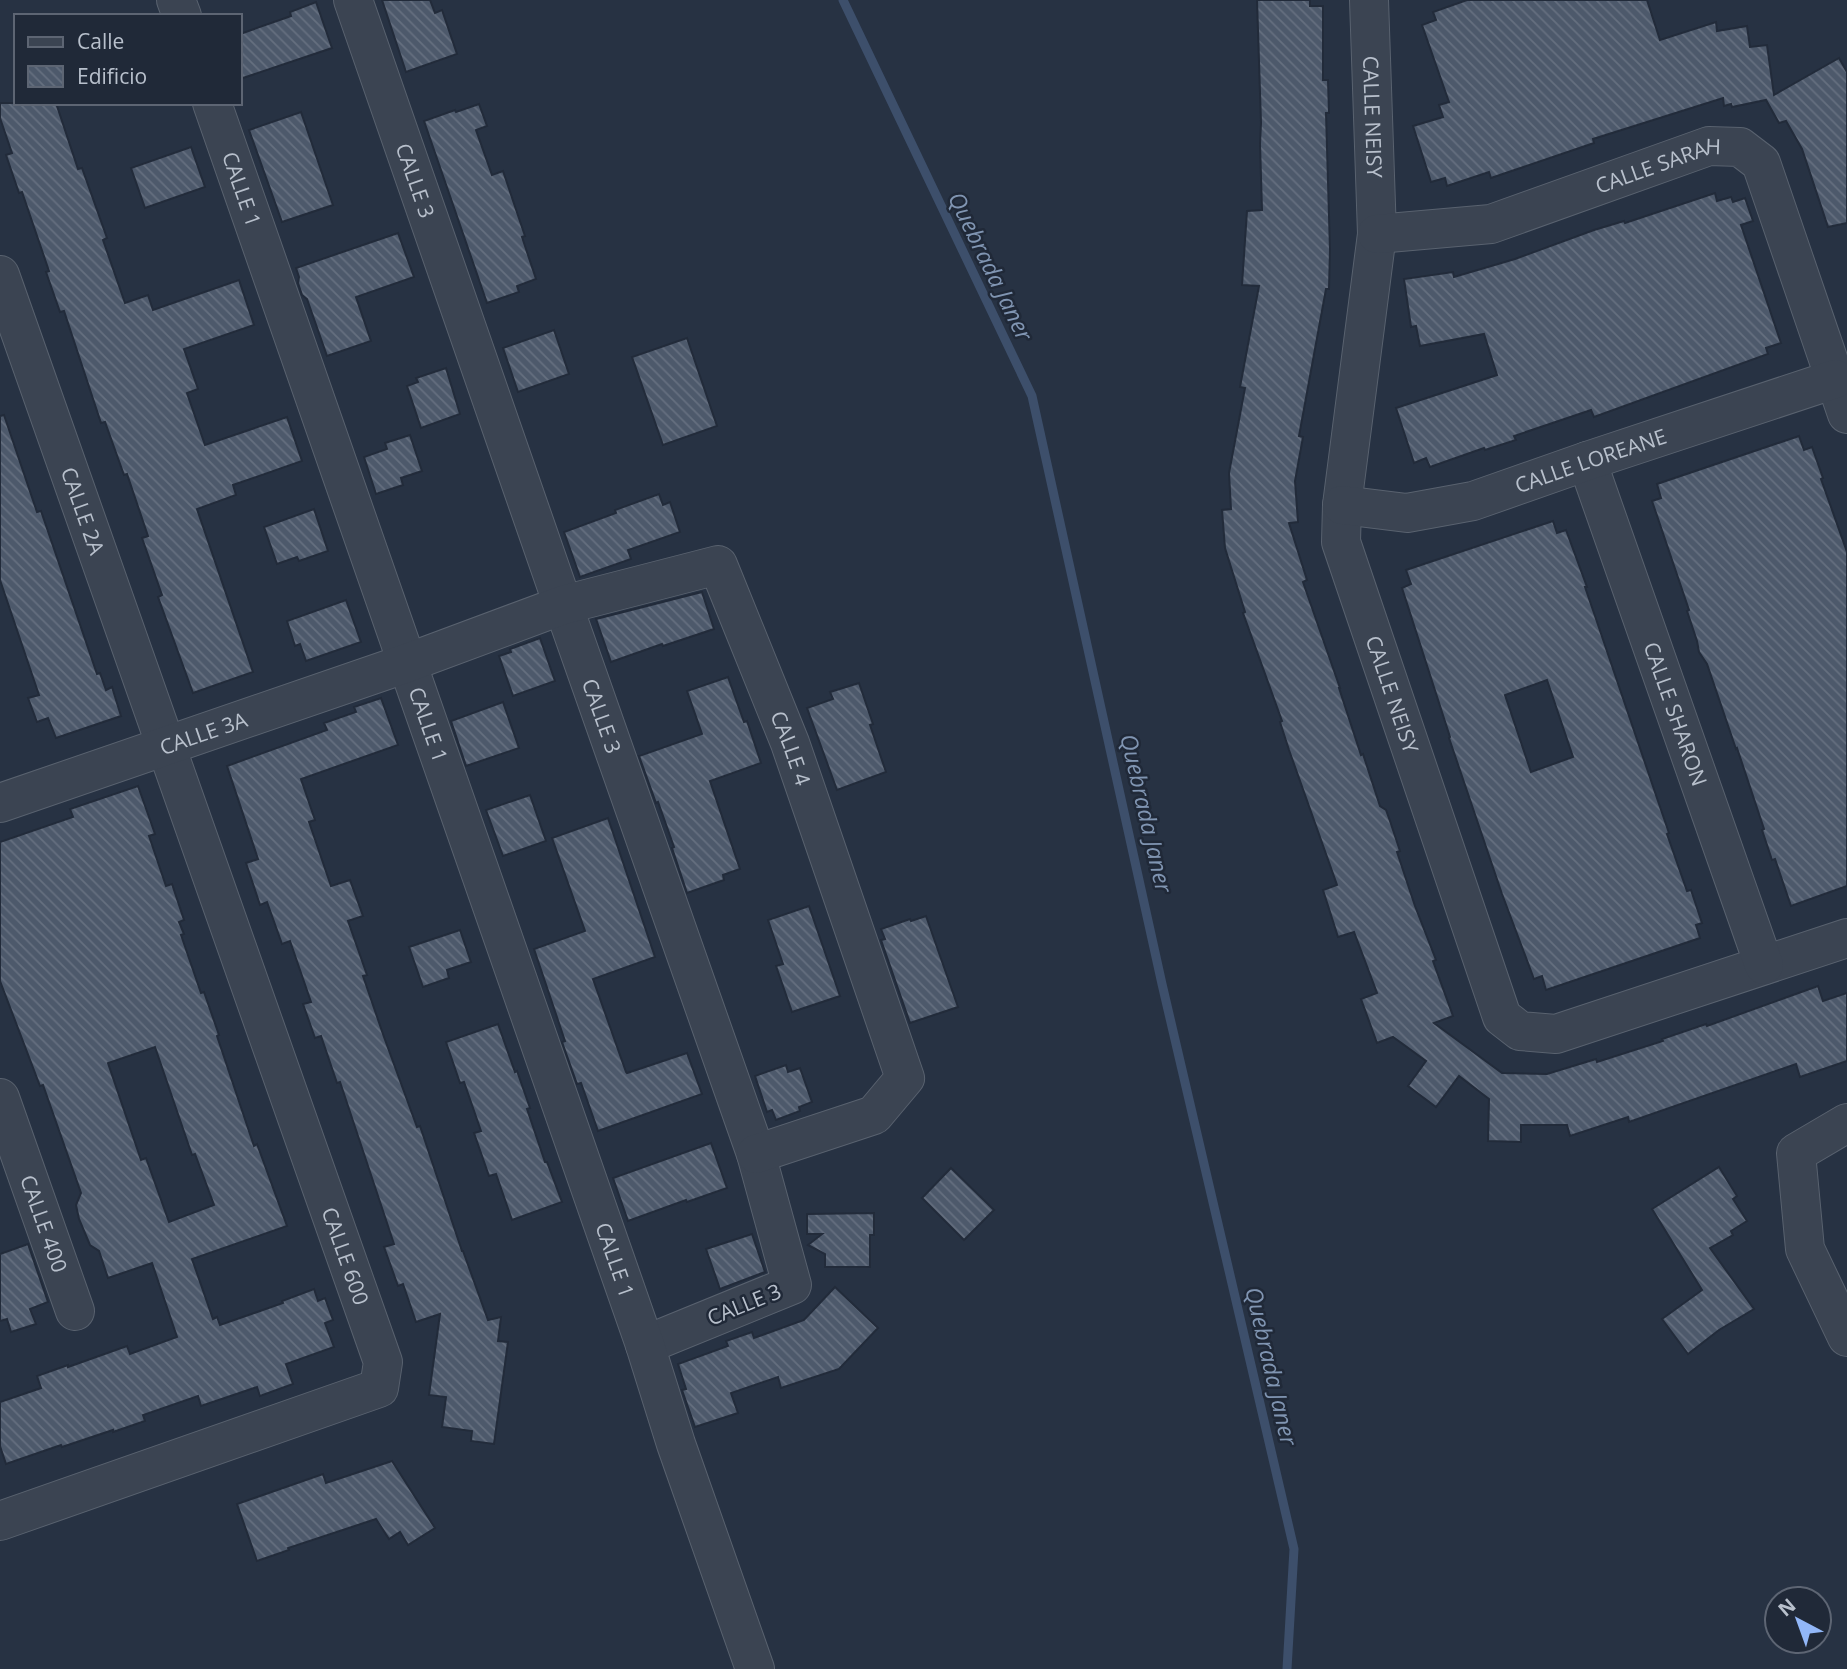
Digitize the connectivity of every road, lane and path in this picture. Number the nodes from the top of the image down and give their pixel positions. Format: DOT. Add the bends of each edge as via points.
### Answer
graph roads {
  1 [pos="353,0"];
  2 [pos="1368,0"];
  3 [pos="213,105"];
  4 [pos="1377,234"];
  5 [pos="0,275"];
  6 [pos="1841,396"];
  7 [pos="1587,461"];
  8 [pos="1342,505"];
  9 [pos="563,605"];
  10 [pos="407,663"];
  11 [pos="167,746"];
  12 [pos="0,803"];
  13 [pos="1847,938"];
  14 [pos="1764,965"];
  15 [pos="0,1098"];
  16 [pos="1847,1123"];
  17 [pos="756,1154"];
  18 [pos="14,1186"];
  19 [pos="75,1311"];
  20 [pos="1847,1337"];
  21 [pos="645,1345"];
  22 [pos="0,1521"];
  23 [pos="755,1669"];
  1 -- 9 [label="street, CALLE 3"];
  2 -- 4 [label="street, CALLE NEISY"];
  3 -- 10 [label="street, CALLE 1"];
  4 -- 6 [label="street, CALLE SARAH" via="1491,224 1709,146 1740,147 1761,163"];
  4 -- 8 [label="street, CALLE NEISY"];
  5 -- 11 [label="street, CALLE 2A"];
  6 -- 7 [label="street, CALLE LOREANE"];
  7 -- 8 [label="street, CALLE LOREANE" via="1474,501 1407,513"];
  7 -- 14 [label="street, CALLE SHARON"];
  8 -- 14 [label="street, CALLE NEISY" via="1341,542 1502,1017 1520,1031 1556,1034"];
  9 -- 10 [label="street, CALLE 4"];
  9 -- 17 [label="street, CALLE 3"];
  9 -- 17 [label="street, CALLE 4" via="718,565 790,743 905,1078 874,1115"];
  10 -- 11 [label="street, CALLE 3A"];
  10 -- 21 [label="street, CALLE 1"];
  11 -- 12 [label="street, CALLE 3A"];
  11 -- 22 [label="street, CALLE 600" via="383,1362 379,1388"];
  13 -- 14 [label="street, CALLE NEISY"];
  15 -- 18 [label="street, CALLE 400"];
  16 -- 20 [label="street" via="1796,1153 1805,1250"];
  17 -- 21 [label="street, CALLE 3" via="792,1284"];
  18 -- 19 [label="street, CALLE 400"];
  21 -- 23 [label="street, CALLE 1"];
}
